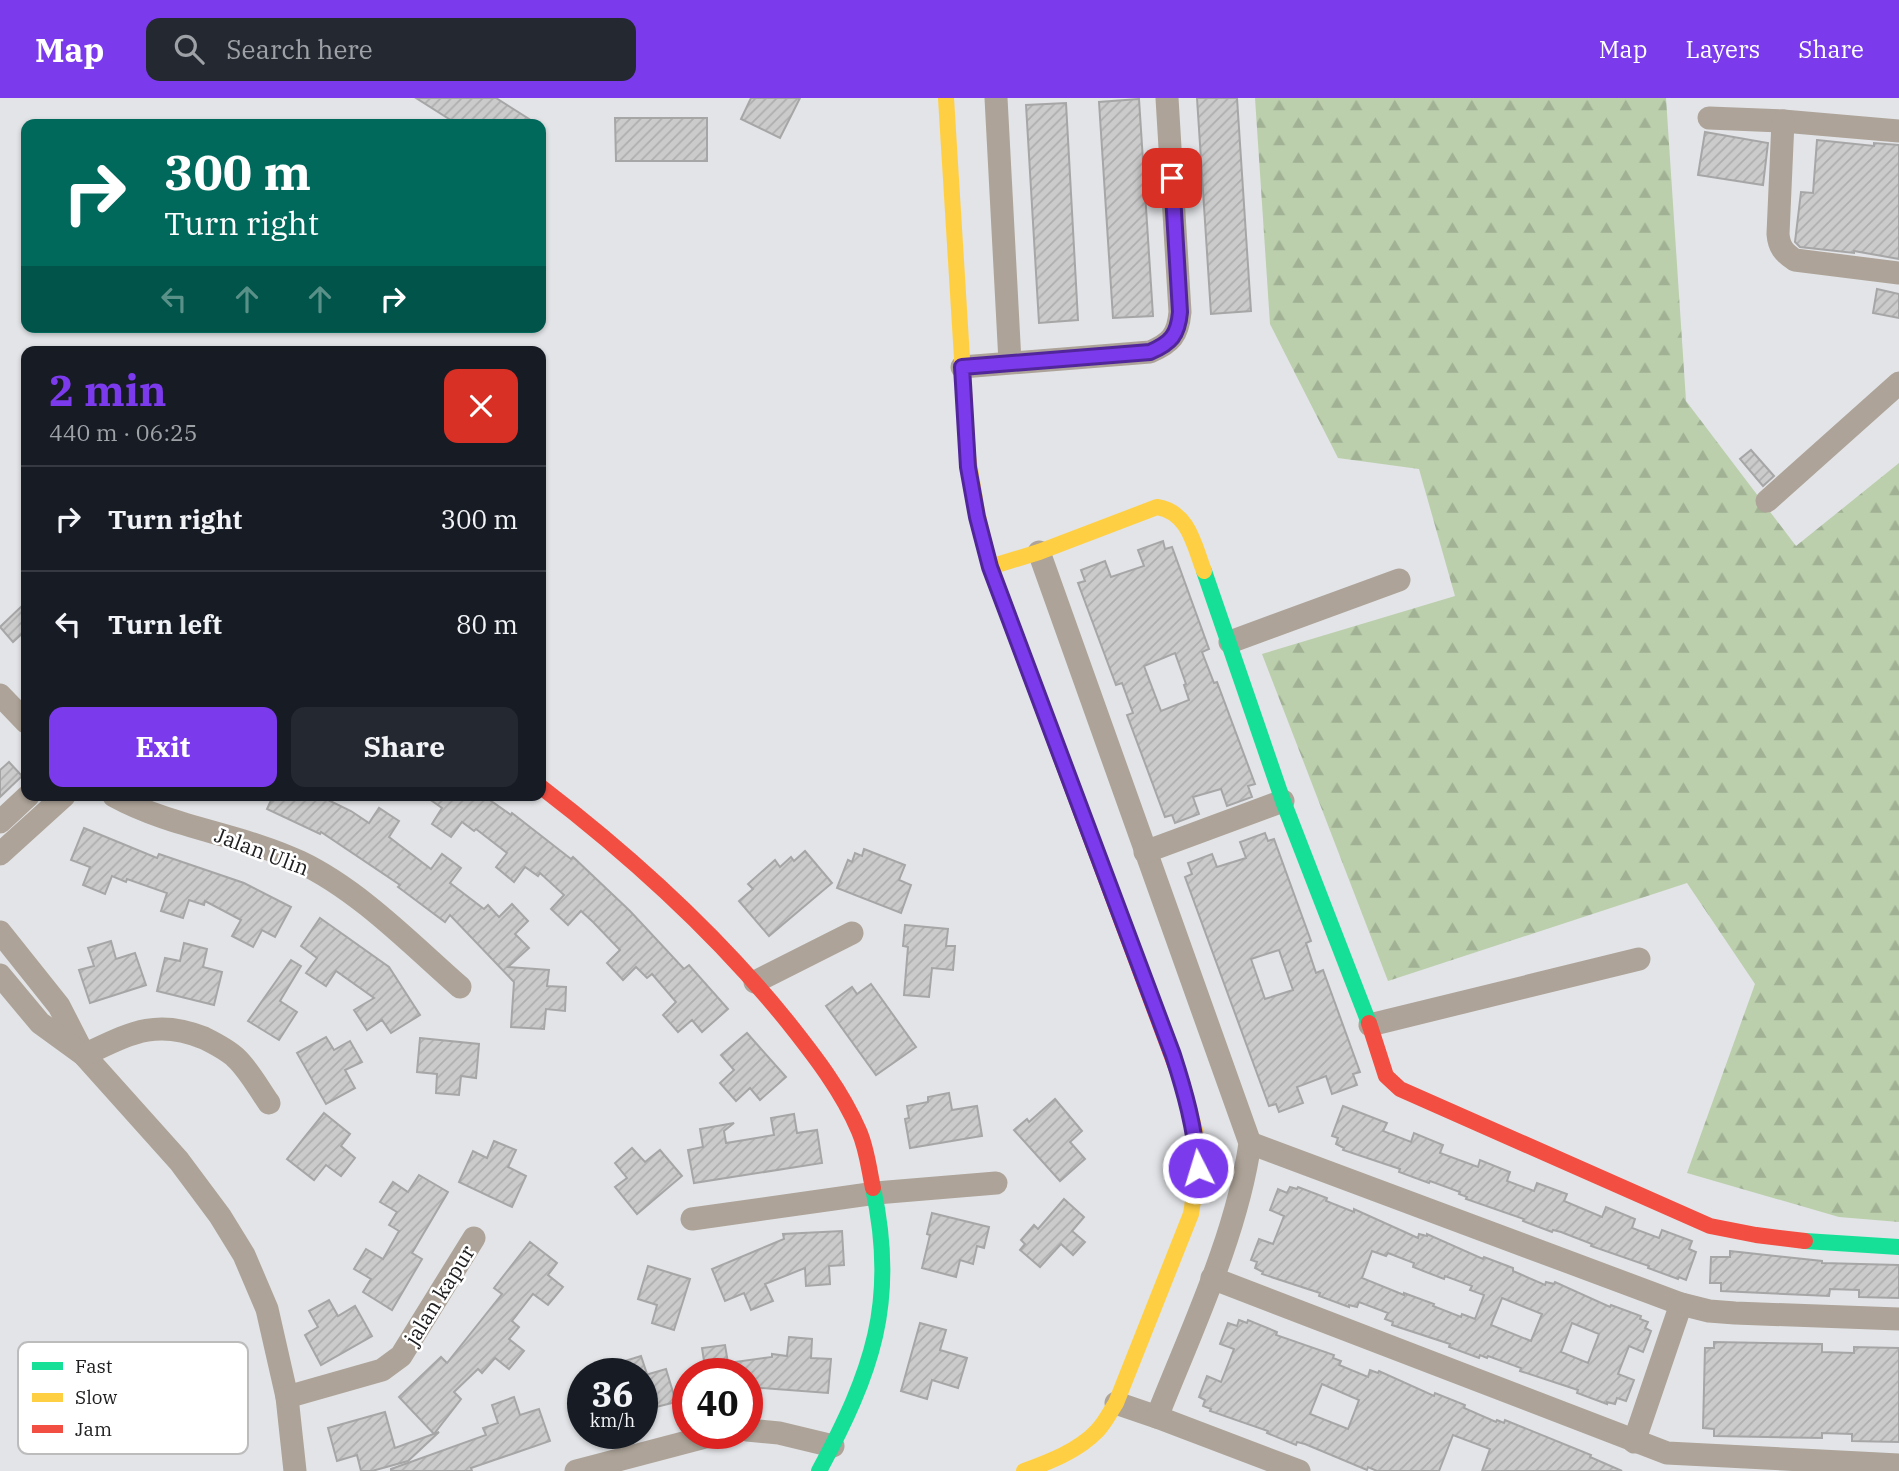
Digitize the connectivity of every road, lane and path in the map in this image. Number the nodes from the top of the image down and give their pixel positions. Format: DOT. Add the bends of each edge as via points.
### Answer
graph roads {
  1 [pos="946,98"];
  2 [pos="996,98"];
  3 [pos="1167,98"];
  4 [pos="1709,118"];
  5 [pos="1783,121"];
  6 [pos="1899,131"];
  7 [pos="1899,273"];
  8 [pos="1010,362"];
  9 [pos="962,367"];
  10 [pos="1899,383"];
  11 [pos="1767,501"];
  12 [pos="1039,552"];
  13 [pos="990,567"];
  14 [pos="1399,580"];
  15 [pos="1230,642"];
  16 [pos="0,695"];
  17 [pos="21,717"];
  18 [pos="546,791"];
  19 [pos="23,801"];
  20 [pos="58,801"];
  21 [pos="125,801"];
  22 [pos="1283,801"];
  23 [pos="0,822"];
  24 [pos="1145,852"];
  25 [pos="0,854"];
  26 [pos="0,932"];
  27 [pos="852,933"];
  28 [pos="1639,959"];
  29 [pos="0,975"];
  30 [pos="755,982"];
  31 [pos="460,987"];
  32 [pos="1370,1025"];
  33 [pos="84,1055"];
  34 [pos="269,1103"];
  35 [pos="1250,1143"];
  36 [pos="996,1183"];
  37 [pos="876,1193"];
  38 [pos="692,1219"];
  39 [pos="474,1238"];
  40 [pos="1899,1247"];
  41 [pos="1212,1278"];
  42 [pos="1681,1304"];
  43 [pos="1899,1319"];
  44 [pos="287,1397"];
  45 [pos="1116,1403"];
  46 [pos="1157,1417"];
  47 [pos="763,1432"];
  48 [pos="1634,1442"];
  49 [pos="672,1446"];
  50 [pos="833,1446"];
  51 [pos="1899,1465"];
  52 [pos="295,1471"];
  53 [pos="576,1471"];
  54 [pos="819,1471"];
  55 [pos="1024,1471"];
  56 [pos="1299,1471"];
  1 -- 9 [label="street"];
  2 -- 8 [label="street"];
  3 -- 8 [label="street" via="1180,312 1174,339 1150,352"];
  4 -- 5 [label="street"];
  5 -- 6 [label="street"];
  5 -- 7 [label="street" via="1778,234 1785,253 1795,260"];
  8 -- 9 [label="street"];
  9 -- 13 [label="street" via="968,467"];
  10 -- 11 [label="street"];
  12 -- 13 [label="street"];
  12 -- 15 [label="street" via="1157,508 1171,509 1188,528"];
  12 -- 24 [label="street"];
  13 -- 45 [label="street" via="1173,1055 1196,1135 1198,1168 1191,1214"];
  14 -- 15 [label="street"];
  15 -- 22 [label="street"];
  16 -- 17 [label="street"];
  18 -- 30 [label="street" via="655,879"];
  19 -- 23 [label="street"];
  20 -- 25 [label="street"];
  21 -- 31 [label="street, Jalan Ulin" via="310,867 354,895"];
  22 -- 24 [label="street"];
  22 -- 32 [label="street"];
  24 -- 35 [label="street"];
  26 -- 33 [label="street" via="59,1006"];
  27 -- 30 [label="street"];
  28 -- 32 [label="street"];
  29 -- 33 [label="street" via="40,1023"];
  30 -- 37 [label="street" via="840,1093 860,1134"];
  32 -- 40 [label="street" via="1386,1076 1400,1089 1710,1226 1782,1239"];
  33 -- 34 [label="street" via="130,1034 154,1028 184,1030 237,1059"];
  33 -- 44 [label="street" via="179,1161 244,1255 267,1309"];
  35 -- 41 [label="street" via="1246,1173"];
  35 -- 42 [label="street"];
  36 -- 37 [label="street"];
  37 -- 38 [label="street"];
  37 -- 50 [label="street" via="884,1278 881,1314 876,1342"];
  39 -- 44 [label="street, jalan kapur" via="401,1356 382,1370"];
  41 -- 46 [label="street"];
  41 -- 48 [label="street"];
  42 -- 43 [label="street" via="1735,1313"];
  42 -- 48 [label="street"];
  44 -- 52 [label="street"];
  45 -- 46 [label="street"];
  45 -- 55 [label="street" via="1083,1442"];
  46 -- 56 [label="street"];
  47 -- 50 [label="street"];
  48 -- 51 [label="street" via="1696,1456"];
  49 -- 53 [label="street"];
  50 -- 54 [label="street"];
}
